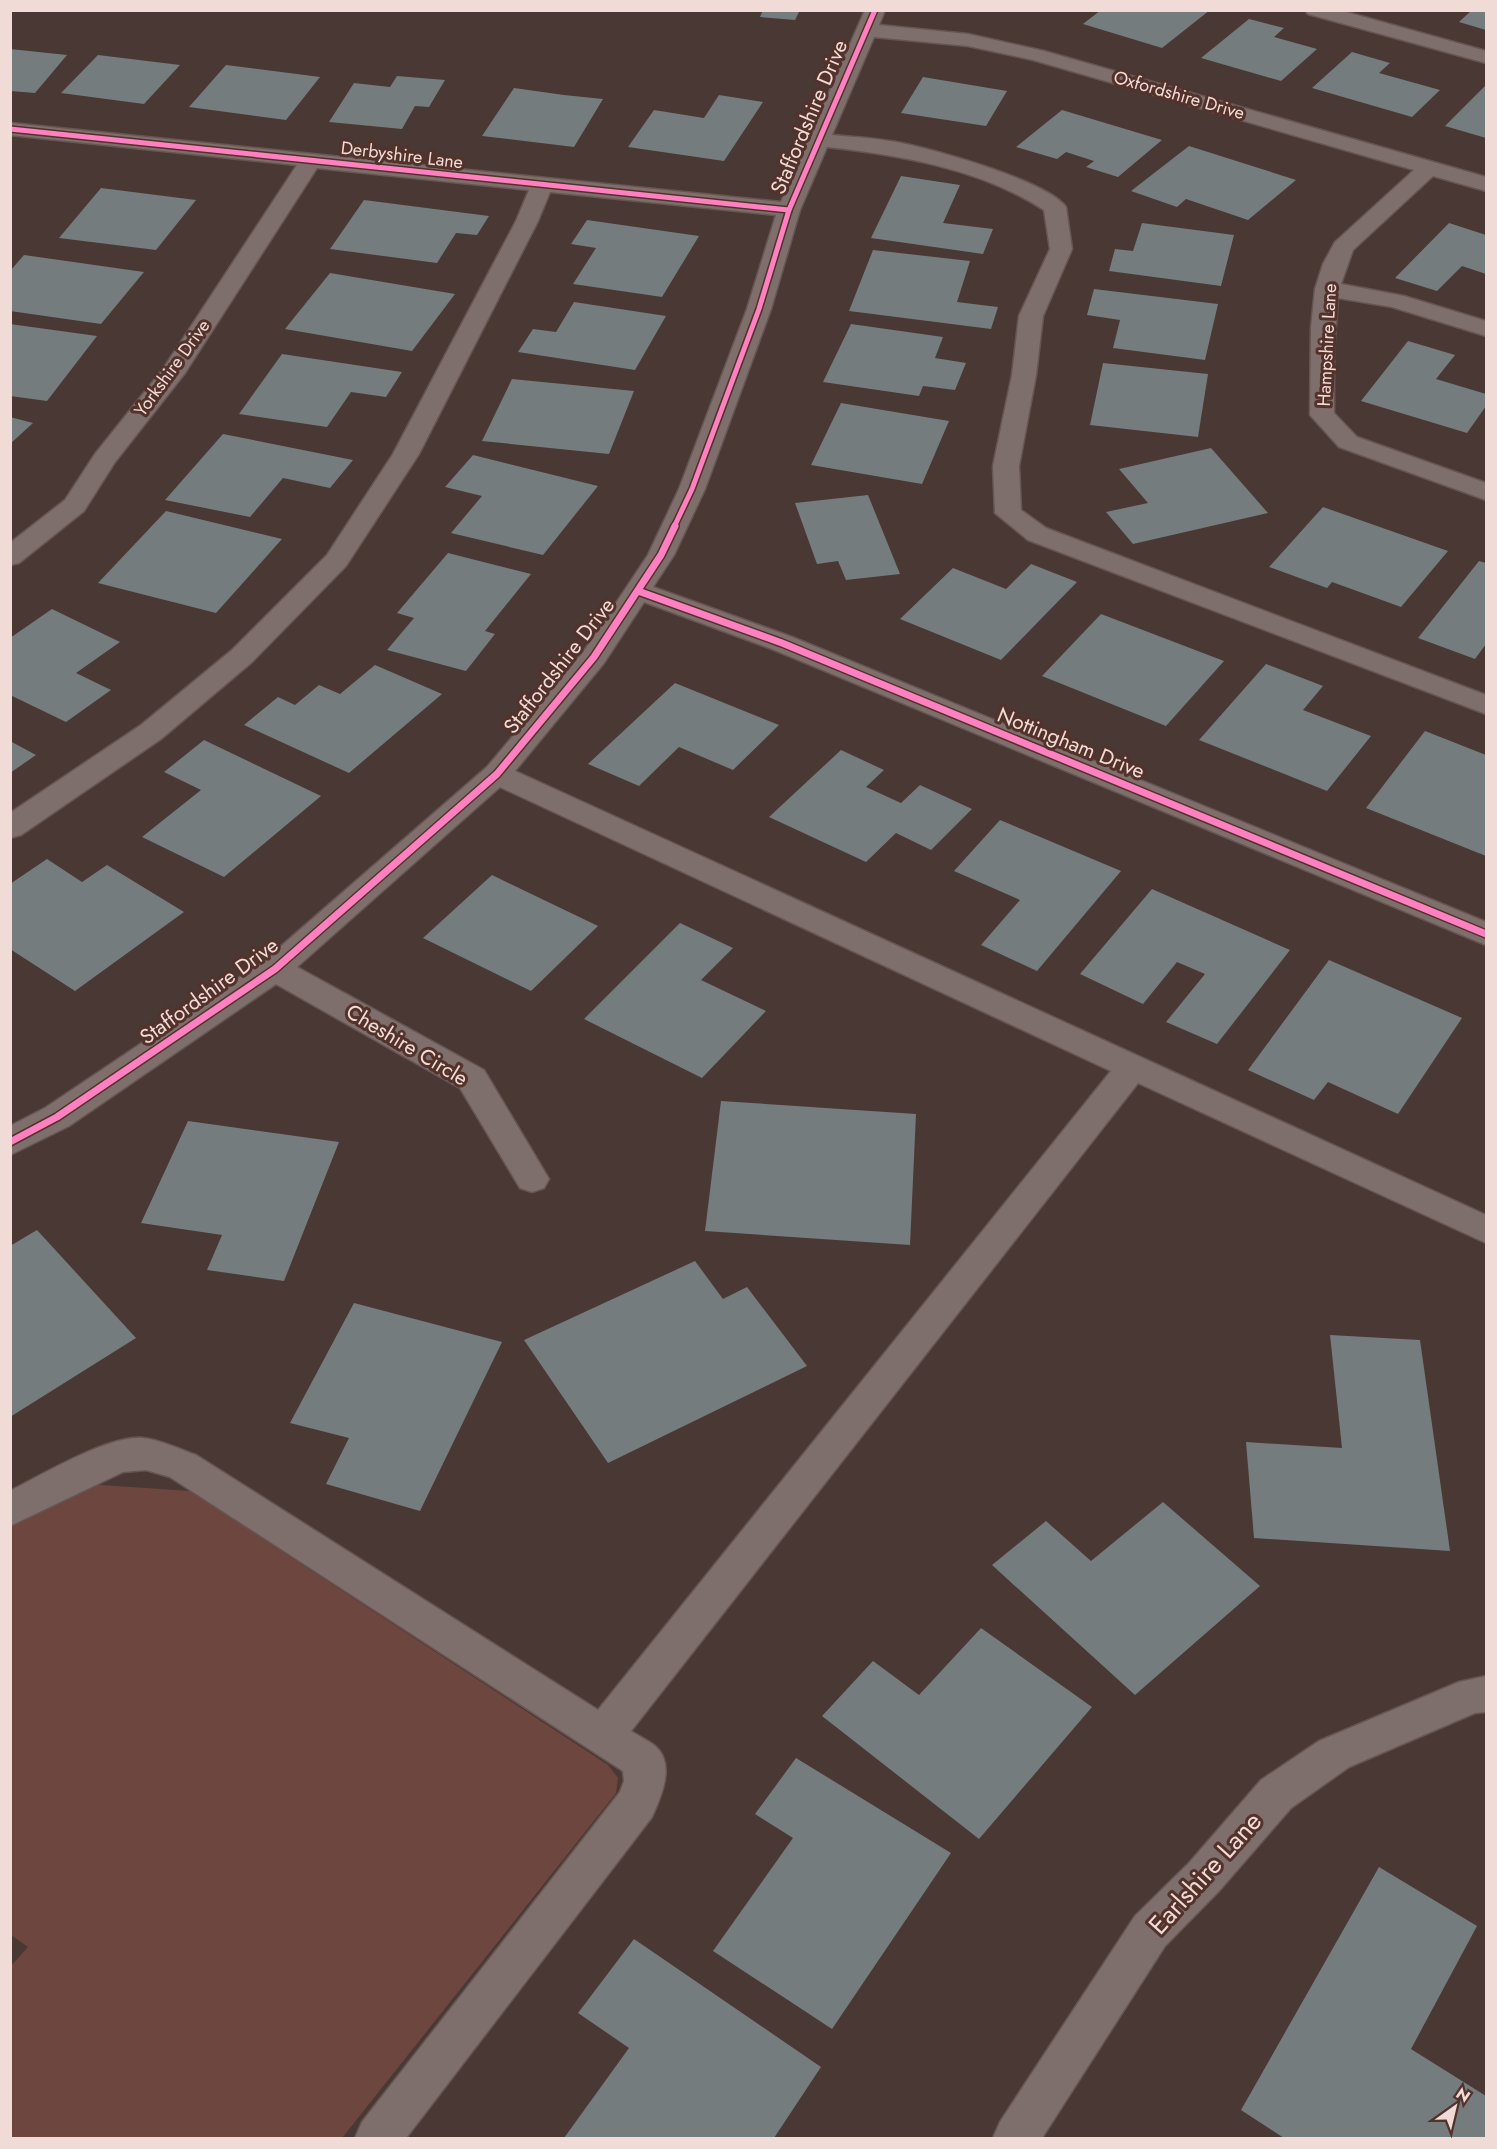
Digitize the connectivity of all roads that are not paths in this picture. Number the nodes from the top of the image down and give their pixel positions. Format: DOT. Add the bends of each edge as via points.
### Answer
graph roads {
  1 [pos="1315,10"];
  2 [pos="871,20"];
  3 [pos="1486,57"];
  4 [pos="10,129"];
  5 [pos="819,140"];
  6 [pos="312,159"];
  7 [pos="1429,168"];
  8 [pos="1486,184"];
  9 [pos="542,185"];
  10 [pos="789,210"];
  11 [pos="1327,289"];
  12 [pos="1486,329"];
  13 [pos="1486,492"];
  14 [pos="10,557"];
  15 [pos="638,591"];
  16 [pos="1486,705"];
  17 [pos="497,774"];
  18 [pos="10,828"];
  19 [pos="1486,934"];
  20 [pos="275,969"];
  21 [pos="1132,1067"];
  22 [pos="10,1142"];
  23 [pos="532,1179"];
  24 [pos="1486,1230"];
  25 [pos="10,1510"];
  26 [pos="1480,1694"];
  27 [pos="602,1736"];
  28 [pos="378,2139"];
  29 [pos="1017,2139"];
  1 -- 3 [label="street"];
  2 -- 5 [label="street, Staffordshire Drive"];
  2 -- 7 [label="street, Oxfordshire Drive" via="1037,55"];
  4 -- 6 [label="street, Derbyshire Lane"];
  5 -- 10 [label="street, Staffordshire Drive"];
  5 -- 16 [label="street" via="895,148 990,176 1030,191 1054,207 1061,249 1031,316 1006,466 1008,513 1036,534"];
  6 -- 9 [label="street, Derbyshire Lane"];
  6 -- 14 [label="street, Yorkshire Drive" via="173,372 104,459 75,505"];
  7 -- 8 [label="street, Oxfordshire Drive"];
  7 -- 11 [label="street, Hampshire Lane" via="1343,247 1334,262"];
  9 -- 10 [label="street, Derbyshire Lane"];
  9 -- 18 [label="street" via="406,454 337,560 242,656 160,724"];
  10 -- 15 [label="street, Staffordshire Drive" via="759,309 693,489 661,555"];
  11 -- 12 [label="street" via="1396,301"];
  11 -- 13 [label="street, Hampshire Lane" via="1321,373 1323,415 1348,442"];
  15 -- 17 [label="street, Staffordshire Drive" via="594,657"];
  15 -- 19 [label="street, Nottingham Drive" via="782,643"];
  17 -- 20 [label="street, Staffordshire Drive"];
  17 -- 21 [label="street"];
  20 -- 22 [label="street, Staffordshire Drive" via="57,1117"];
  20 -- 23 [label="street, Cheshire Circle" via="471,1079"];
  21 -- 24 [label="street"];
  21 -- 27 [label="street"];
  25 -- 27 [label="street" via="108,1461 134,1454 159,1457 183,1466"];
  26 -- 29 [label="street, Earlshire Lane" via="1335,1754 1276,1794 1204,1877 1150,1931"];
  27 -- 28 [label="street" via="642,1761 645,1781 637,1803"];
}
